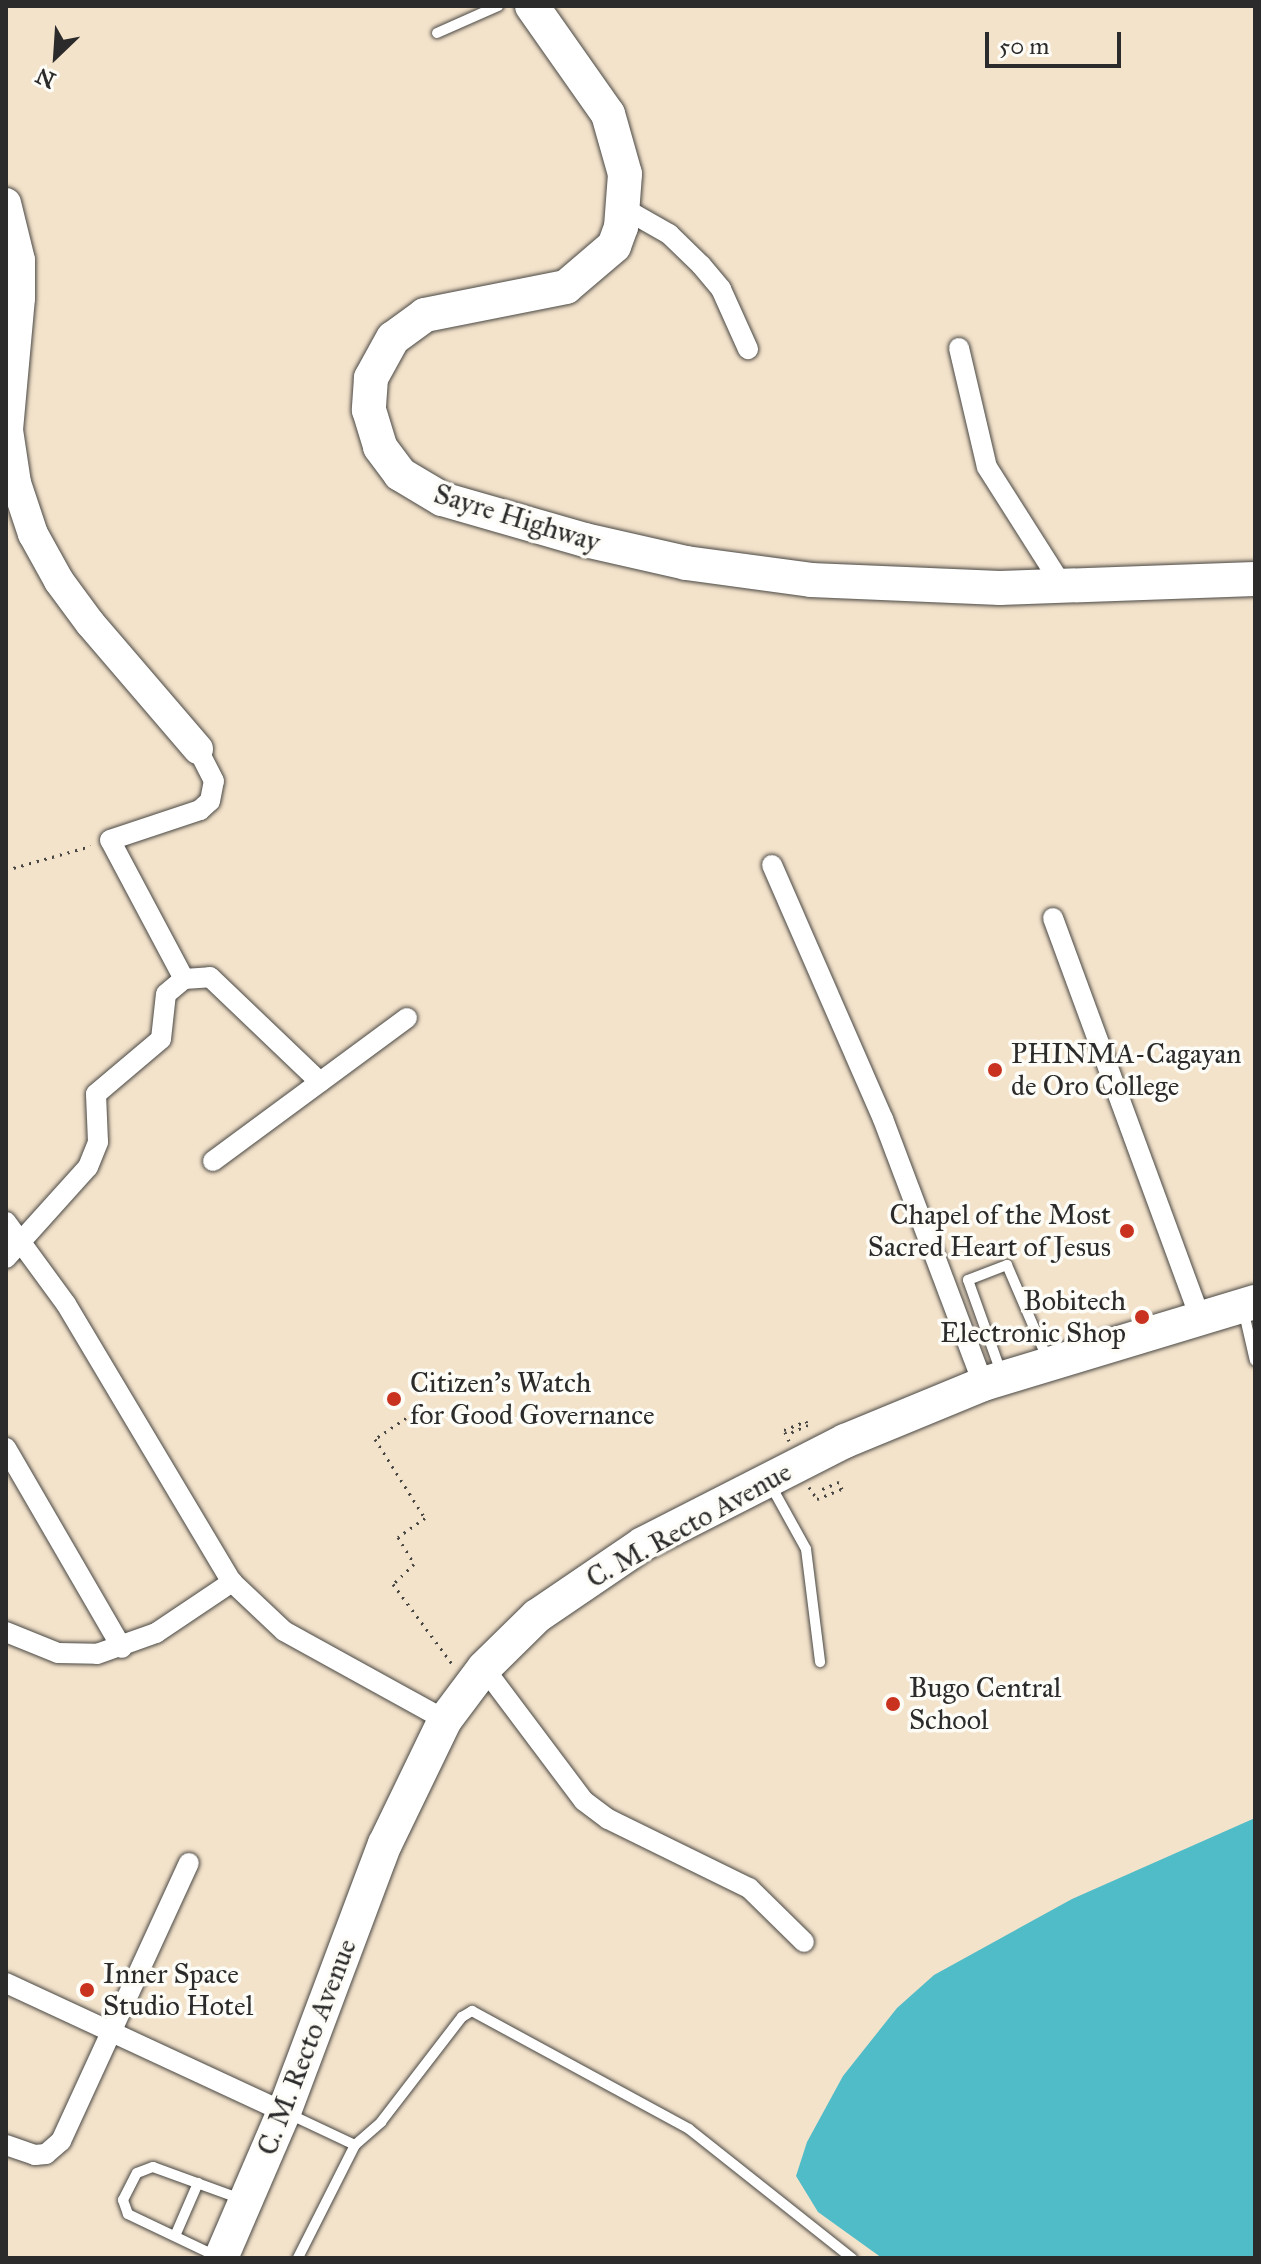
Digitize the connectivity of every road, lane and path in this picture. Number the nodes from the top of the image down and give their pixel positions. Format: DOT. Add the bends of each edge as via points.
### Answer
graph roads {
  1 [pos="498,6"];
  2 [pos="532,6"];
  3 [pos="437,33"];
  4 [pos="6,203"];
  5 [pos="625,209"];
  6 [pos="959,348"];
  7 [pos="748,349"];
  8 [pos="1255,579"];
  9 [pos="1062,585"];
  10 [pos="198,749"];
  11 [pos="110,840"];
  12 [pos="772,865"];
  13 [pos="6,870"];
  14 [pos="1053,918"];
  15 [pos="184,979"];
  16 [pos="407,1018"];
  17 [pos="320,1082"];
  18 [pos="213,1161"];
  19 [pos="6,1222"];
  20 [pos="24,1241"];
  21 [pos="6,1258"];
  22 [pos="1249,1304"];
  23 [pos="1200,1317"];
  24 [pos="1255,1361"];
  25 [pos="1049,1364"];
  26 [pos="993,1381"];
  27 [pos="406,1418"];
  28 [pos="790,1433"];
  29 [pos="788,1438"];
  30 [pos="6,1448"];
  31 [pos="767,1479"];
  32 [pos="820,1490"];
  33 [pos="817,1499"];
  34 [pos="232,1582"];
  35 [pos="6,1632"];
  36 [pos="122,1648"];
  37 [pos="820,1662"];
  38 [pos="476,1678"];
  39 [pos="445,1720"];
  40 [pos="189,1863"];
  41 [pos="804,1942"];
  42 [pos="6,1983"];
  43 [pos="113,2032"];
  44 [pos="284,2112"];
  45 [pos="6,2145"];
  46 [pos="355,2145"];
  47 [pos="198,2183"];
  48 [pos="246,2201"];
  49 [pos="175,2236"];
  50 [pos="220,2258"];
  51 [pos="298,2258"];
  52 [pos="852,2258"];
  1 -- 3 [label="lane"];
  2 -- 5 [label="highway, Sayre Highway" via="608,114 625,174"];
  4 -- 10 [label="main road" via="20,260 8,430 16,483 33,534 90,623"];
  5 -- 7 [label="street" via="669,234 701,265 721,289"];
  5 -- 9 [label="highway, Sayre Highway" via="614,246 566,287 425,315 393,338 371,378 369,410 380,447 400,474 458,505 686,563 811,580 1000,588"];
  6 -- 9 [label="street" via="987,467"];
  8 -- 9 [label="highway, Sayre Highway"];
  10 -- 11 [label="street" via="214,781 210,801 200,810"];
  11 -- 13 [label="path"];
  11 -- 15 [label="street"];
  12 -- 26 [label="street"];
  14 -- 23 [label="street"];
  15 -- 17 [label="street" via="210,977"];
  15 -- 20 [label="street" via="166,994 161,1039 96,1094 98,1142 88,1167"];
  16 -- 17 [label="street"];
  17 -- 18 [label="street"];
  19 -- 20 [label="street"];
  20 -- 21 [label="street"];
  20 -- 34 [label="street"];
  22 -- 23 [label="highway, C. M. Recto Avenue"];
  22 -- 24 [label="lane"];
  23 -- 25 [label="highway, C. M. Recto Avenue"];
  25 -- 26 [label="highway, C. M. Recto Avenue"];
  25 -- 26 [label="lane" via="1007,1265 968,1280"];
  26 -- 31 [label="highway, C. M. Recto Avenue"];
  27 -- 38 [label="path" via="375,1439 425,1518 398,1537 414,1564 393,1584"];
  28 -- 29 [label="path" via="808,1425 806,1421 784,1430"];
  30 -- 36 [label="street"];
  31 -- 37 [label="lane" via="806,1549"];
  31 -- 38 [label="highway, C. M. Recto Avenue" via="643,1544 579,1585 537,1616"];
  32 -- 33 [label="path" via="839,1482 842,1489"];
  34 -- 36 [label="street" via="156,1633"];
  34 -- 39 [label="street" via="284,1631"];
  35 -- 36 [label="street" via="77,1655"];
  38 -- 39 [label="highway, C. M. Recto Avenue"];
  38 -- 41 [label="street" via="584,1801 608,1819 749,1888"];
  39 -- 44 [label="highway, C. M. Recto Avenue" via="385,1844"];
  40 -- 43 [label="street"];
  42 -- 43 [label="street"];
  43 -- 44 [label="street"];
  43 -- 45 [label="street" via="56,2149 35,2155"];
  44 -- 46 [label="lane"];
  44 -- 48 [label="highway, C. M. Recto Avenue"];
  46 -- 51 [label="lane"];
  46 -- 52 [label="lane" via="381,2122 472,2011 689,2129"];
  47 -- 48 [label="lane"];
  47 -- 49 [label="lane"];
  47 -- 49 [label="lane" via="153,2167 141,2169 123,2200 128,2214"];
  48 -- 50 [label="highway, C. M. Recto Avenue"];
  49 -- 50 [label="lane"];
}
